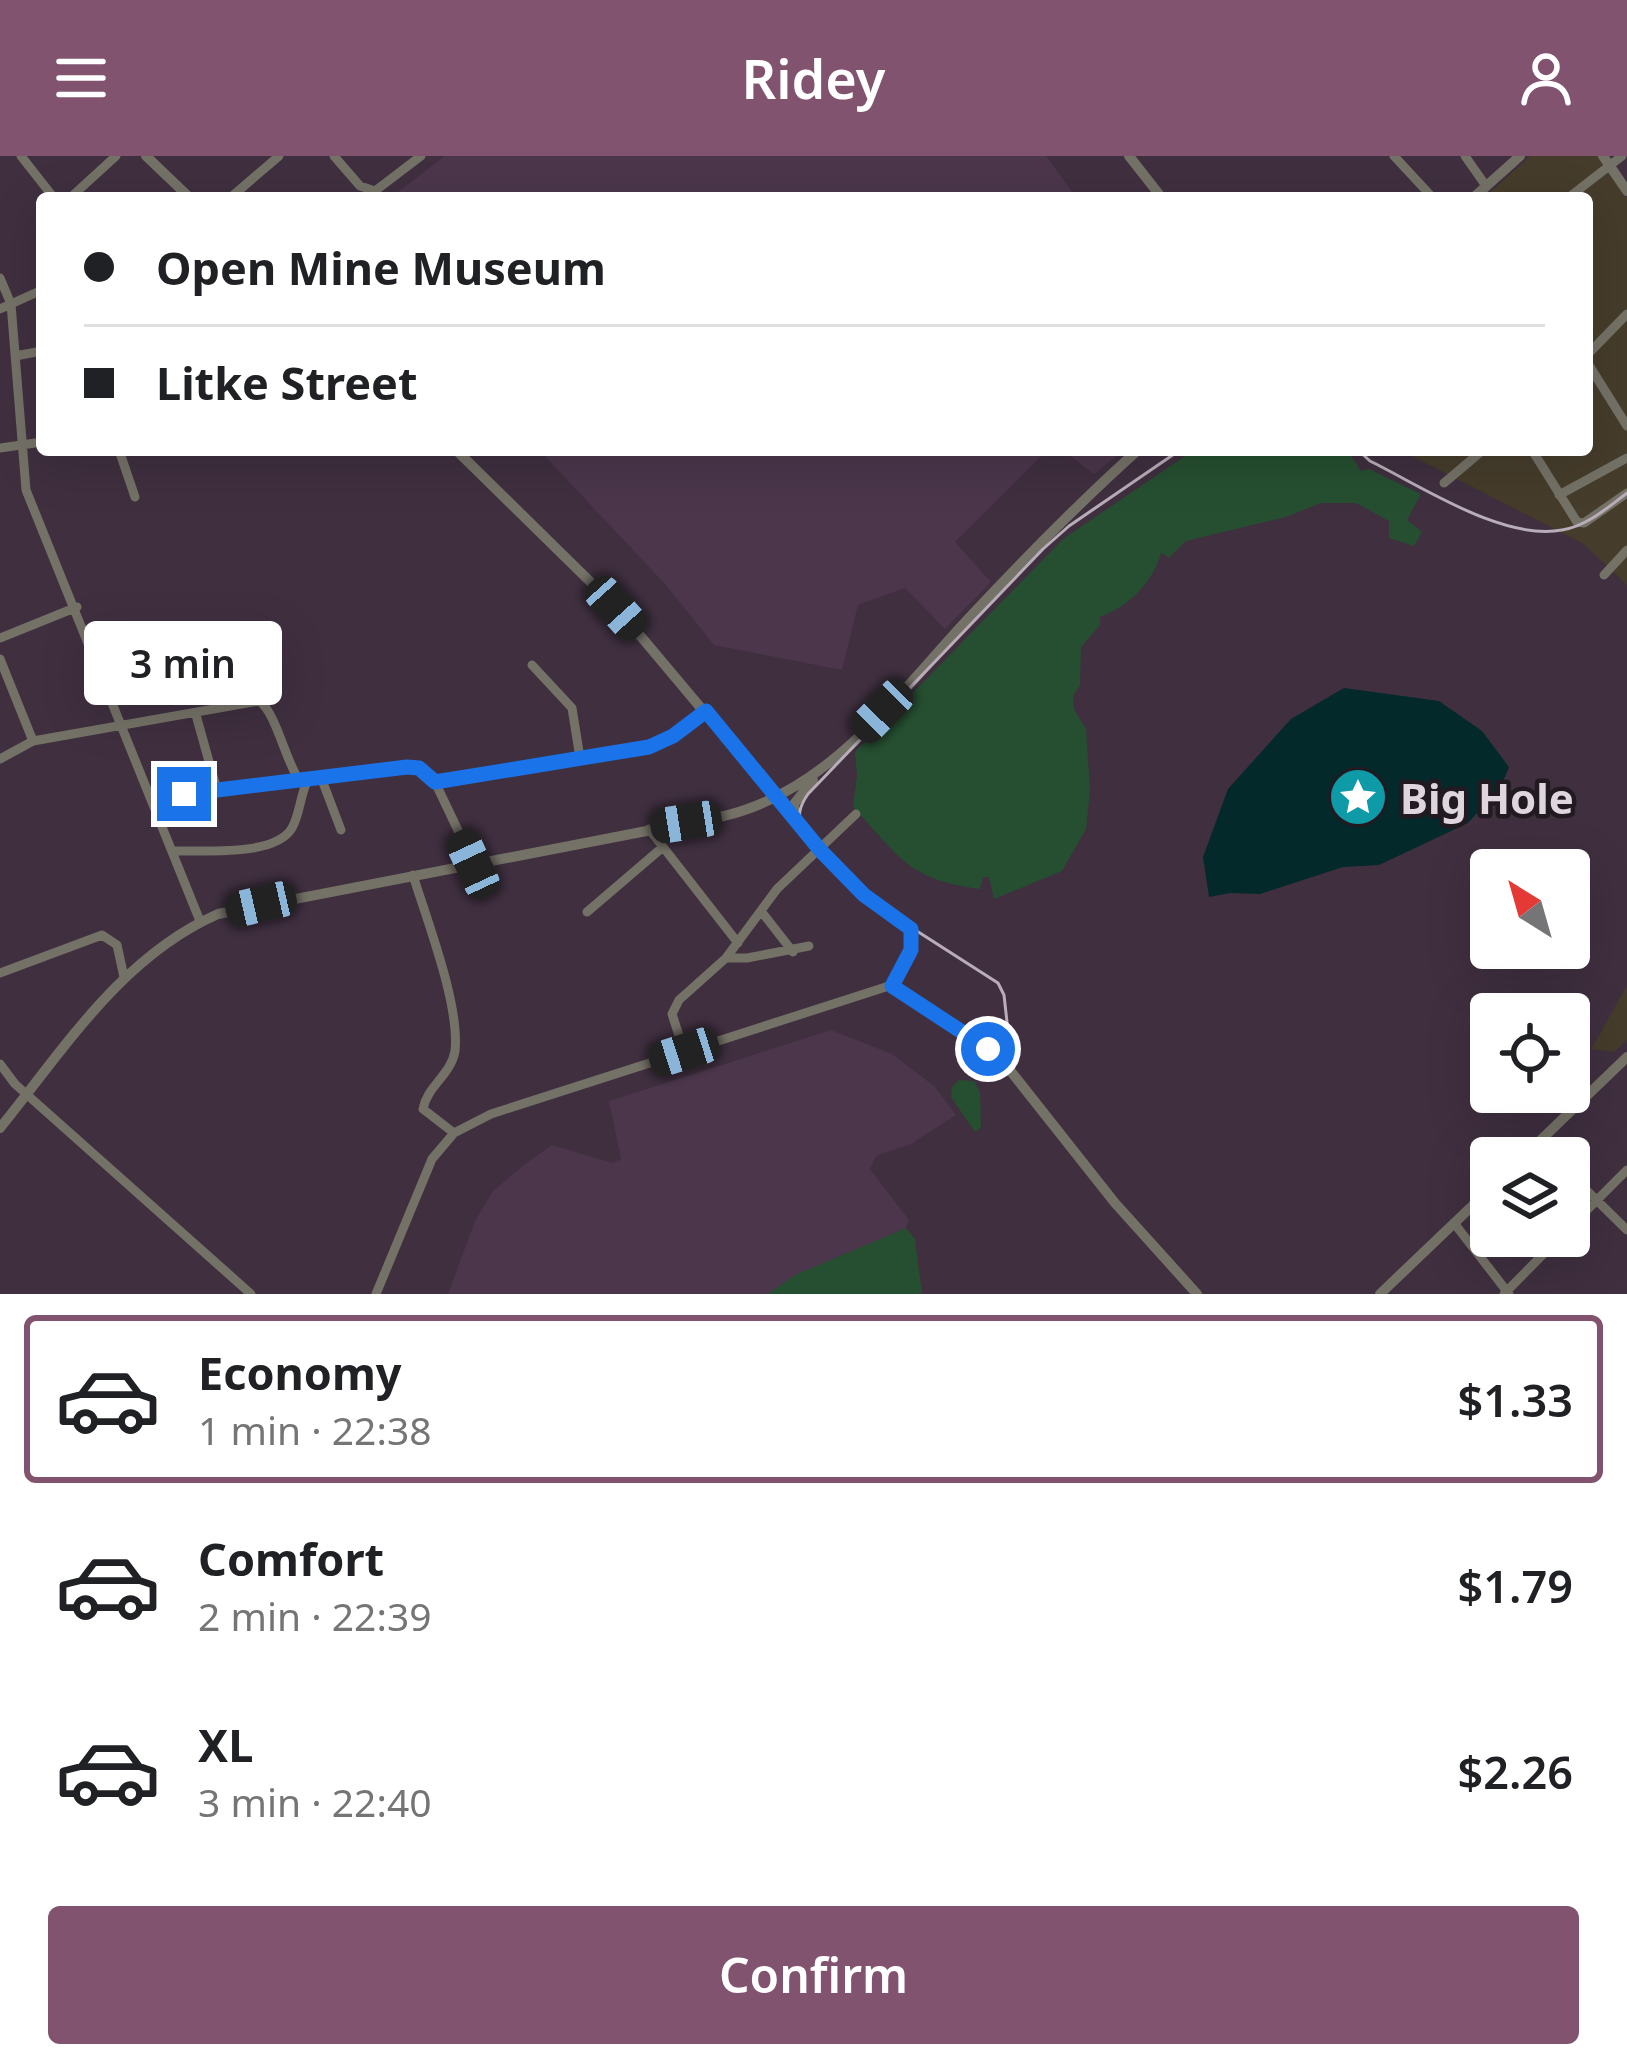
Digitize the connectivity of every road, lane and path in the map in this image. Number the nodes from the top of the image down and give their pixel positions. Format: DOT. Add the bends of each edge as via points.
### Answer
graph roads {
  1 [pos="21,156"];
  2 [pos="116,156"];
  3 [pos="146,156"];
  4 [pos="279,156"];
  5 [pos="334,156"];
  6 [pos="421,156"];
  7 [pos="1129,156"];
  8 [pos="1394,156"];
  9 [pos="1465,156"];
  10 [pos="1520,156"];
  11 [pos="1622,156"];
  12 [pos="1606,160"];
  13 [pos="1486,186"];
  14 [pos="1627,191"];
  15 [pos="49,192"];
  16 [pos="77,192"];
  17 [pos="184,192"];
  18 [pos="237,192"];
  19 [pos="1157,192"];
  20 [pos="1427,192"];
  21 [pos="1480,192"];
  22 [pos="1574,192"];
  23 [pos="0,278"];
  24 [pos="36,293"];
  25 [pos="5,306"];
  26 [pos="1627,314"];
  27 [pos="1593,351"];
  28 [pos="36,352"];
  29 [pos="14,356"];
  30 [pos="1593,368"];
  31 [pos="1627,426"];
  32 [pos="36,443"];
  33 [pos="23,446"];
  34 [pos="0,448"];
  35 [pos="120,456"];
  36 [pos="462,456"];
  37 [pos="1132,456"];
  38 [pos="1476,456"];
  39 [pos="1535,456"];
  40 [pos="1627,458"];
  41 [pos="1444,483"];
  42 [pos="1627,493"];
  43 [pos="1558,495"];
  44 [pos="135,497"];
  45 [pos="1627,550"];
  46 [pos="1604,575"];
  47 [pos="76,607"];
  48 [pos="0,638"];
  49 [pos="0,658"];
  50 [pos="532,665"];
  51 [pos="706,711"];
  52 [pos="196,715"];
  53 [pos="124,724"];
  54 [pos="33,741"];
  55 [pos="837,757"];
  56 [pos="580,758"];
  57 [pos="0,759"];
  58 [pos="322,780"];
  59 [pos="303,782"];
  60 [pos="435,782"];
  61 [pos="217,790"];
  62 [pos="152,797"];
  63 [pos="775,799"];
  64 [pos="856,814"];
  65 [pos="795,822"];
  66 [pos="649,828"];
  67 [pos="341,830"];
  68 [pos="663,847"];
  69 [pos="172,851"];
  70 [pos="821,851"];
  71 [pos="473,864"];
  72 [pos="413,875"];
  73 [pos="761,911"];
  74 [pos="586,912"];
  75 [pos="200,921"];
  76 [pos="738,943"];
  77 [pos="809,946"];
  78 [pos="793,952"];
  79 [pos="726,958"];
  80 [pos="0,973"];
  81 [pos="124,977"];
  82 [pos="892,986"];
  83 [pos="684,1052"];
  84 [pos="1627,1058"];
  85 [pos="0,1064"];
  86 [pos="28,1094"];
  87 [pos="0,1128"];
  88 [pos="454,1133"];
  89 [pos="1543,1137"];
  90 [pos="1627,1170"];
  91 [pos="1590,1193"];
  92 [pos="1597,1200"];
  93 [pos="1590,1207"];
  94 [pos="1470,1208"];
  95 [pos="1454,1223"];
  96 [pos="1627,1230"];
  97 [pos="1541,1257"];
  98 [pos="1507,1293"];
  99 [pos="250,1294"];
  100 [pos="376,1294"];
  101 [pos="1197,1294"];
  102 [pos="1380,1294"];
  1 -- 15 [label="street"];
  2 -- 16 [label="street"];
  3 -- 17 [label="street"];
  4 -- 18 [label="street"];
  5 -- 6 [label="street" via="374,191"];
  7 -- 19 [label="street"];
  8 -- 20 [label="street"];
  9 -- 13 [label="street"];
  10 -- 13 [label="street"];
  11 -- 12 [label="street"];
  12 -- 14 [label="street"];
  12 -- 22 [label="street"];
  13 -- 21 [label="street"];
  23 -- 25 [label="street"];
  24 -- 25 [label="street"];
  25 -- 29 [label="street"];
  26 -- 27 [label="street"];
  28 -- 29 [label="street"];
  29 -- 33 [label="street"];
  30 -- 31 [label="street"];
  32 -- 33 [label="street"];
  33 -- 34 [label="street"];
  33 -- 47 [label="street" via="26,490"];
  35 -- 44 [label="street"];
  36 -- 51 [label="street" via="616,608"];
  37 -- 55 [label="street"];
  38 -- 41 [label="street"];
  39 -- 43 [label="street"];
  40 -- 43 [label="street"];
  42 -- 43 [label="street" via="1584,523"];
  45 -- 46 [label="street"];
  47 -- 48 [label="street"];
  47 -- 53 [label="street"];
  49 -- 54 [label="street"];
  50 -- 56 [label="street" via="572,709"];
  51 -- 56 [label="street" via="663,742"];
  51 -- 63 [label="street"];
  52 -- 53 [label="street"];
  52 -- 59 [label="street" via="262,701"];
  52 -- 61 [label="street"];
  53 -- 54 [label="street"];
  53 -- 62 [label="street"];
  54 -- 57 [label="street"];
  55 -- 63 [label="street"];
  55 -- 65 [label="street" via="799,796"];
  56 -- 60 [label="street"];
  58 -- 59 [label="street"];
  58 -- 60 [label="street" via="419,768"];
  58 -- 67 [label="street"];
  59 -- 61 [label="street"];
  59 -- 69 [label="street" via="296,822 276,843"];
  60 -- 71 [label="street"];
  61 -- 62 [label="street"];
  62 -- 69 [label="street"];
  63 -- 65 [label="street"];
  63 -- 66 [label="street"];
  64 -- 70 [label="street"];
  65 -- 70 [label="street"];
  66 -- 68 [label="street"];
  66 -- 71 [label="street"];
  68 -- 74 [label="street"];
  68 -- 76 [label="street"];
  69 -- 75 [label="street"];
  70 -- 73 [label="street"];
  70 -- 82 [label="street" via="911,929 911,950"];
  71 -- 72 [label="street"];
  72 -- 75 [label="street"];
  72 -- 88 [label="street" via="455,1047 423,1108"];
  73 -- 76 [label="street"];
  73 -- 78 [label="street"];
  75 -- 81 [label="street"];
  76 -- 79 [label="street"];
  77 -- 78 [label="street"];
  78 -- 79 [label="street"];
  79 -- 83 [label="street" via="673,1007"];
  80 -- 81 [label="street" via="102,935 117,945"];
  81 -- 86 [label="street"];
  82 -- 83 [label="street"];
  82 -- 101 [label="street" via="1005,1064"];
  83 -- 88 [label="street"];
  84 -- 89 [label="street"];
  85 -- 86 [label="street"];
  86 -- 87 [label="street"];
  86 -- 99 [label="street"];
  88 -- 100 [label="street" via="432,1159"];
  90 -- 92 [label="street"];
  91 -- 92 [label="street"];
  92 -- 93 [label="street"];
  92 -- 96 [label="street"];
  94 -- 95 [label="street"];
  95 -- 98 [label="street"];
  95 -- 102 [label="street"];
  97 -- 98 [label="street"];
}
